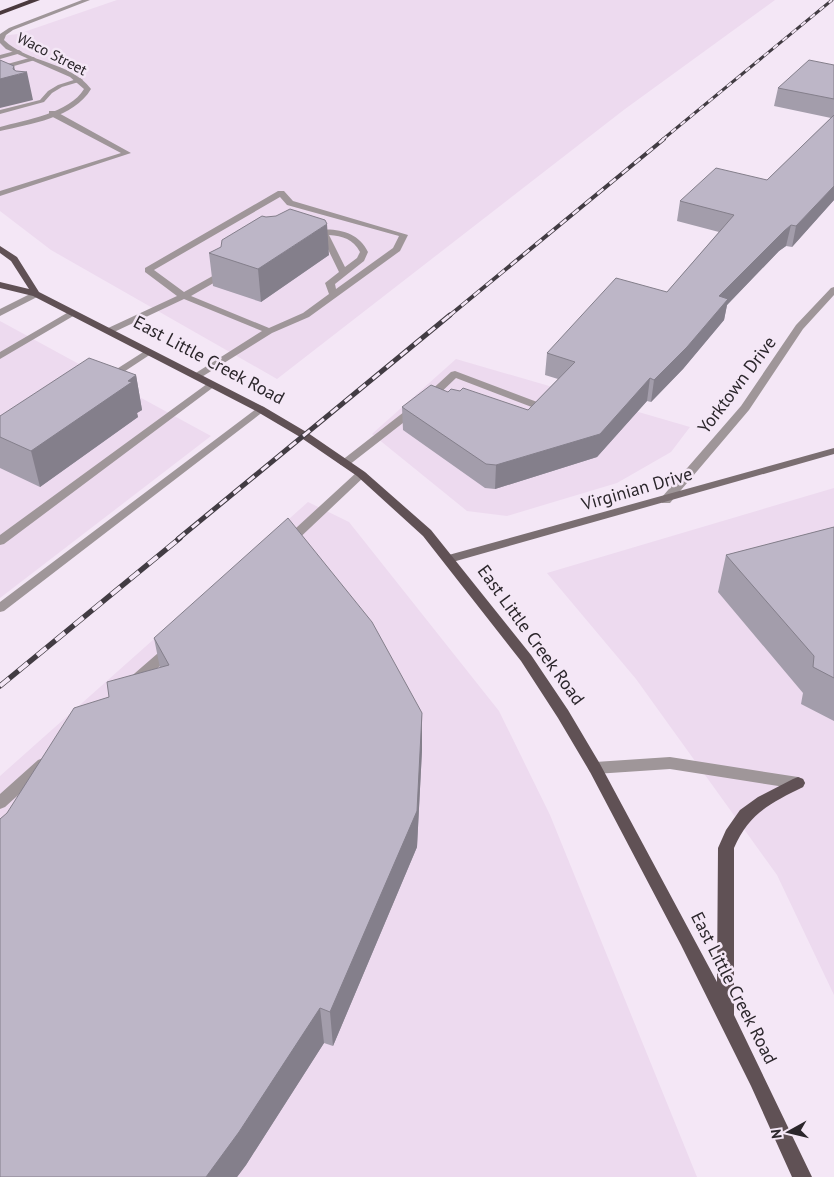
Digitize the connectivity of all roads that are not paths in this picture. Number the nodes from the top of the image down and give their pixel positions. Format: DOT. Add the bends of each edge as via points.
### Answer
graph roads {
  1 [pos="36,0"];
  2 [pos="87,0"];
  3 [pos="0,13"];
  4 [pos="19,52"];
  5 [pos="0,57"];
  6 [pos="33,59"];
  7 [pos="0,68"];
  8 [pos="80,80"];
  9 [pos="50,92"];
  10 [pos="41,93"];
  11 [pos="30,98"];
  12 [pos="10,105"];
  13 [pos="0,108"];
  14 [pos="0,112"];
  15 [pos="52,113"];
  16 [pos="0,129"];
  17 [pos="0,194"];
  18 [pos="0,249"];
  19 [pos="342,272"];
  20 [pos="221,275"];
  21 [pos="0,285"];
  22 [pos="834,290"];
  23 [pos="36,294"];
  24 [pos="334,295"];
  25 [pos="184,296"];
  26 [pos="0,313"];
  27 [pos="72,313"];
  28 [pos="109,331"];
  29 [pos="268,331"];
  30 [pos="148,352"];
  31 [pos="0,356"];
  32 [pos="196,376"];
  33 [pos="98,384"];
  34 [pos="212,384"];
  35 [pos="541,407"];
  36 [pos="260,409"];
  37 [pos="834,451"];
  38 [pos="345,463"];
  39 [pos="361,474"];
  40 [pos="666,500"];
  41 [pos="0,541"];
  42 [pos="280,550"];
  43 [pos="449,559"];
  44 [pos="0,608"];
  45 [pos="177,643"];
  46 [pos="125,690"];
  47 [pos="52,756"];
  48 [pos="595,768"];
  49 [pos="798,783"];
  50 [pos="0,803"];
  51 [pos="726,1018"];
  52 [pos="802,1177"];
  1 -- 3 [label="highway"];
  2 -- 4 [label="street, Waco Street" via="3,34 1,40 4,44"];
  4 -- 5 [label="street"];
  4 -- 6 [label="street, Waco Street"];
  6 -- 7 [label="street"];
  6 -- 8 [label="street, Waco Street"];
  8 -- 9 [label="street"];
  8 -- 15 [label="street, Waco Street" via="88,89 86,96 73,106"];
  9 -- 10 [label="street"];
  9 -- 11 [label="street"];
  9 -- 14 [label="street" via="42,101"];
  12 -- 13 [label="street"];
  15 -- 16 [label="street, Waco Street"];
  15 -- 17 [label="street" via="128,153"];
  18 -- 23 [label="main road" via="14,259"];
  19 -- 19 [label="street" via="361,259 364,252 362,243 350,235 311,233 326,237"];
  19 -- 24 [label="street" via="330,283"];
  20 -- 25 [label="street"];
  21 -- 23 [label="main road, East Little Creek Road"];
  22 -- 40 [label="street, Yorktown Drive" via="799,327 745,408"];
  23 -- 26 [label="street"];
  23 -- 27 [label="main road, East Little Creek Road"];
  24 -- 25 [label="street" via="397,249 404,235 290,203 281,193 148,270"];
  24 -- 29 [label="street" via="306,315"];
  25 -- 28 [label="street"];
  25 -- 29 [label="street"];
  27 -- 28 [label="main road, East Little Creek Road"];
  27 -- 31 [label="street"];
  28 -- 30 [label="main road, East Little Creek Road"];
  29 -- 32 [label="street"];
  30 -- 32 [label="main road, East Little Creek Road"];
  30 -- 33 [label="street"];
  32 -- 34 [label="main road, East Little Creek Road"];
  34 -- 36 [label="main road, East Little Creek Road"];
  34 -- 41 [label="street"];
  35 -- 38 [label="street" via="455,374"];
  36 -- 38 [label="main road, East Little Creek Road"];
  36 -- 44 [label="street"];
  37 -- 40 [label="street, Virginian Drive"];
  38 -- 39 [label="main road, East Little Creek Road"];
  39 -- 42 [label="street"];
  39 -- 43 [label="main road, East Little Creek Road" via="427,533"];
  40 -- 43 [label="street, Virginian Drive"];
  43 -- 48 [label="main road, East Little Creek Road" via="526,658"];
  45 -- 46 [label="street"];
  47 -- 50 [label="street"];
  48 -- 49 [label="street" via="670,763"];
  48 -- 51 [label="main road, East Little Creek Road"];
  49 -- 51 [label="main road" via="745,813 736,823 726,848"];
  51 -- 52 [label="main road, East Little Creek Road"];
}
